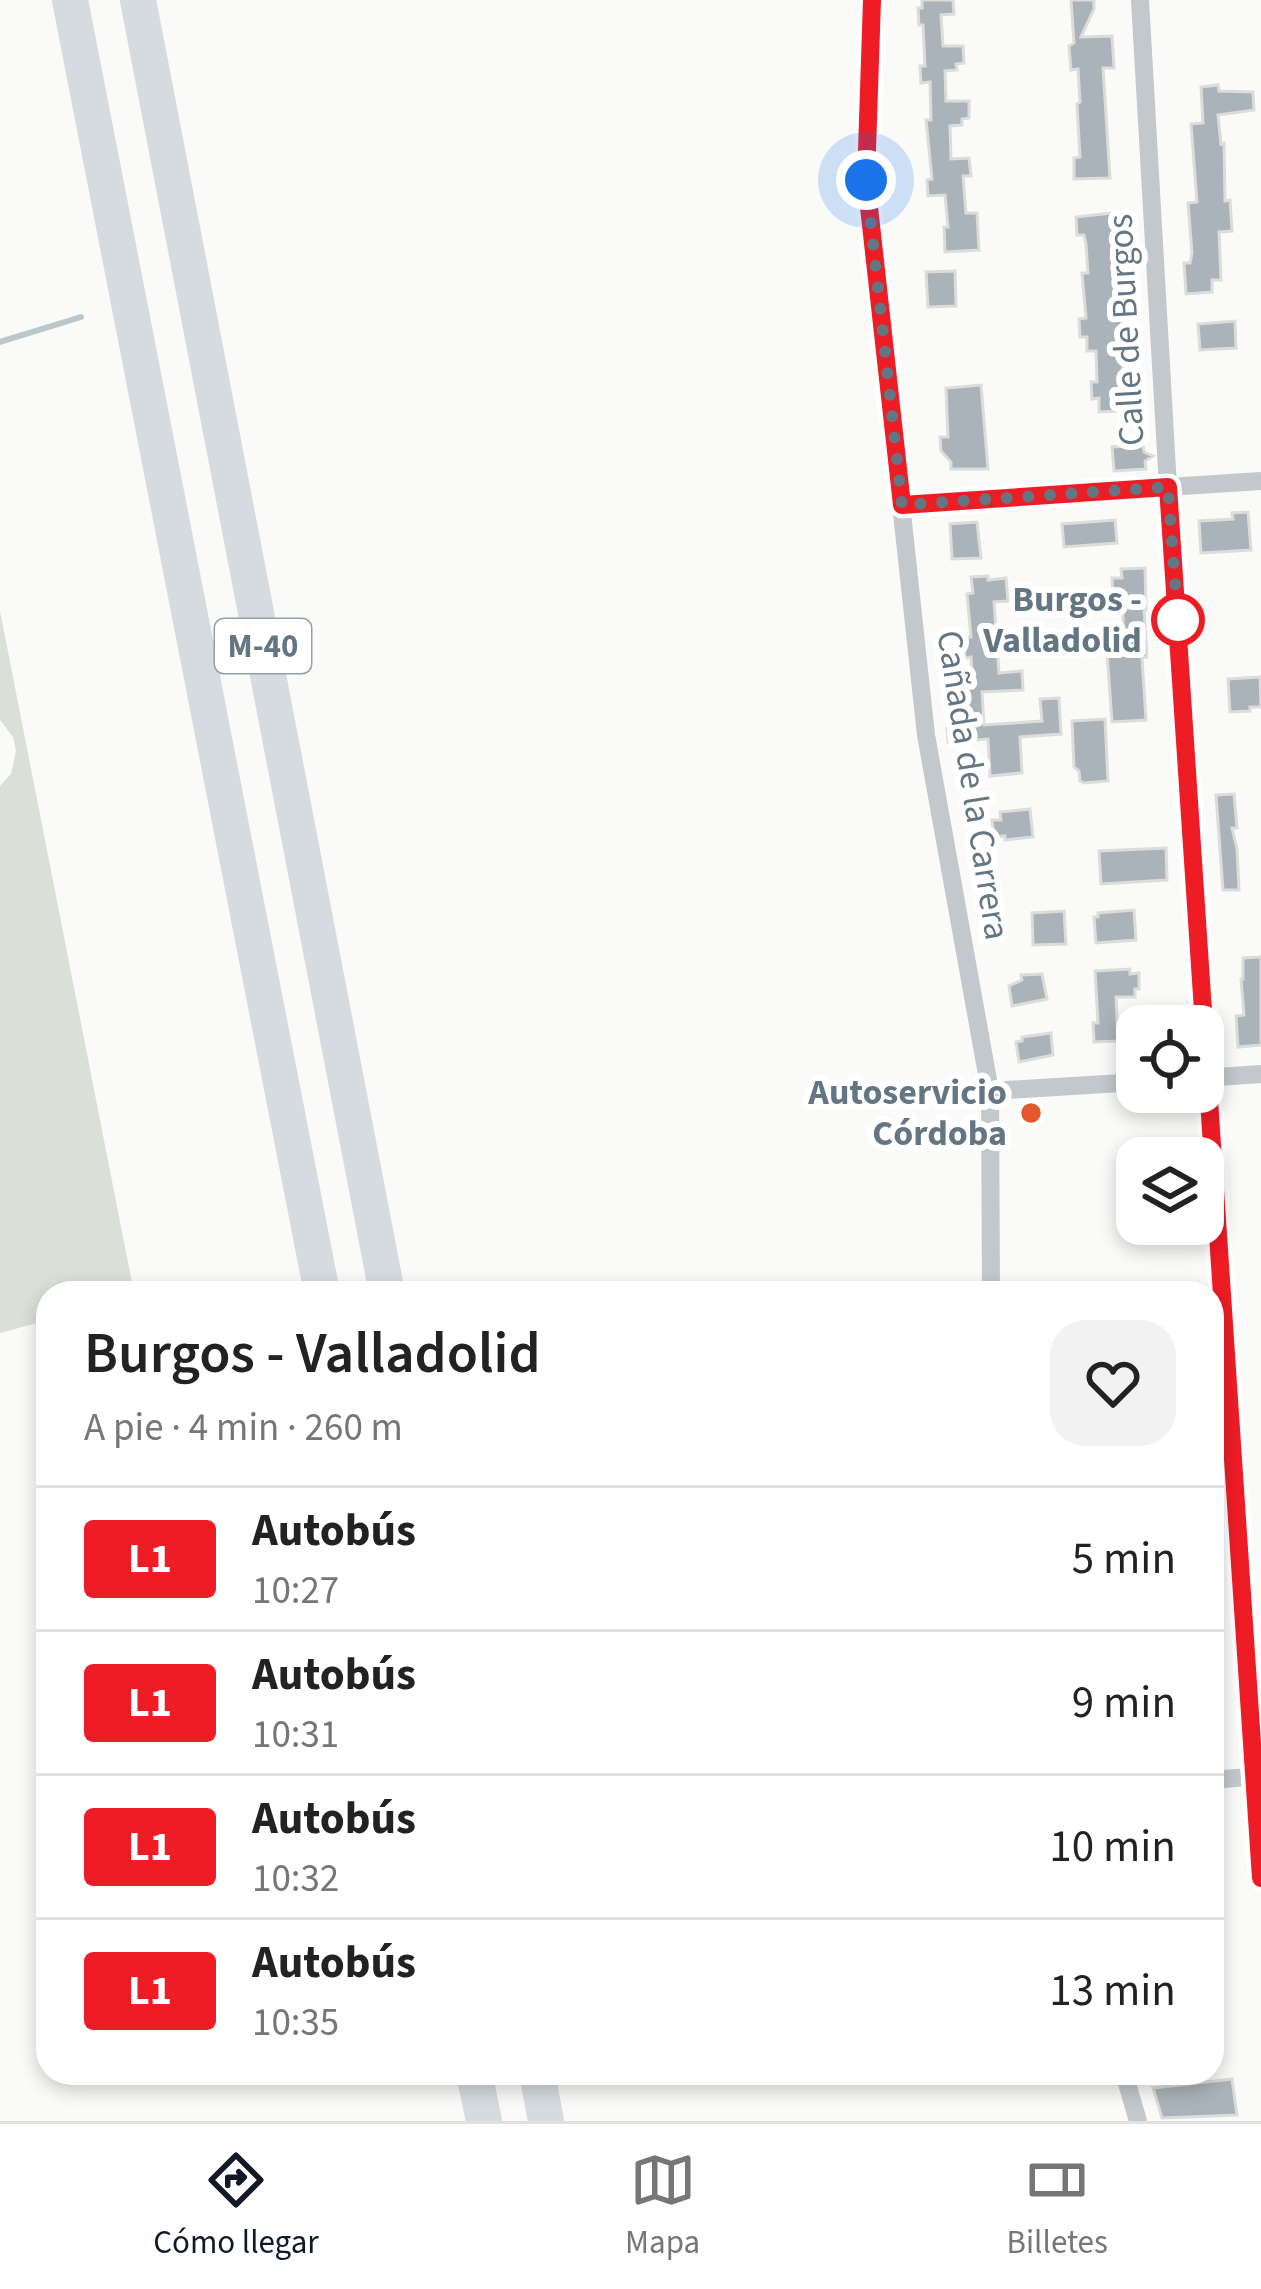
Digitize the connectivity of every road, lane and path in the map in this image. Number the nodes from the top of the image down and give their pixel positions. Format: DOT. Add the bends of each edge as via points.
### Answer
graph roads {
  1 [pos="70,0"];
  2 [pos="138,0"];
  3 [pos="872,0"];
  4 [pos="1140,0"];
  5 [pos="1261,481"];
  6 [pos="1168,487"];
  7 [pos="902,505"];
  8 [pos="1201,1005"];
  9 [pos="1261,1074"];
  10 [pos="1224,1077"];
  11 [pos="1116,1083"];
  12 [pos="991,1091"];
  13 [pos="1209,1113"];
  14 [pos="320,1281"];
  15 [pos="385,1281"];
  16 [pos="991,1281"];
  17 [pos="1221,1281"];
  18 [pos="1224,1320"];
  19 [pos="1258,1776"];
  20 [pos="1224,1779"];
  21 [pos="1261,1878"];
  22 [pos="539,2085"];
  23 [pos="1128,2085"];
  24 [pos="546,2121"];
  25 [pos="1138,2121"];
  1 -- 14 [label="highway, M-40"];
  2 -- 15 [label="highway, M-40"];
  3 -- 7 [label="street, Cañada de la Carrera" via="866,180"];
  4 -- 6 [label="street, Calle de Burgos"];
  5 -- 6 [label="street"];
  6 -- 7 [label="street"];
  6 -- 8 [label="street, Calle de Burgos"];
  7 -- 12 [label="street, Cañada de la Carrera" via="926,735"];
  9 -- 10 [label="street"];
  11 -- 12 [label="street"];
  12 -- 16 [label="street, Cañada de la Carrera"];
  13 -- 17 [label="street, Calle de Burgos"];
  18 -- 19 [label="street, Calle de Burgos"];
  19 -- 20 [label="street"];
  19 -- 21 [label="street, Calle de Burgos"];
  22 -- 24 [label="highway"];
  23 -- 25 [label="street"];
}
